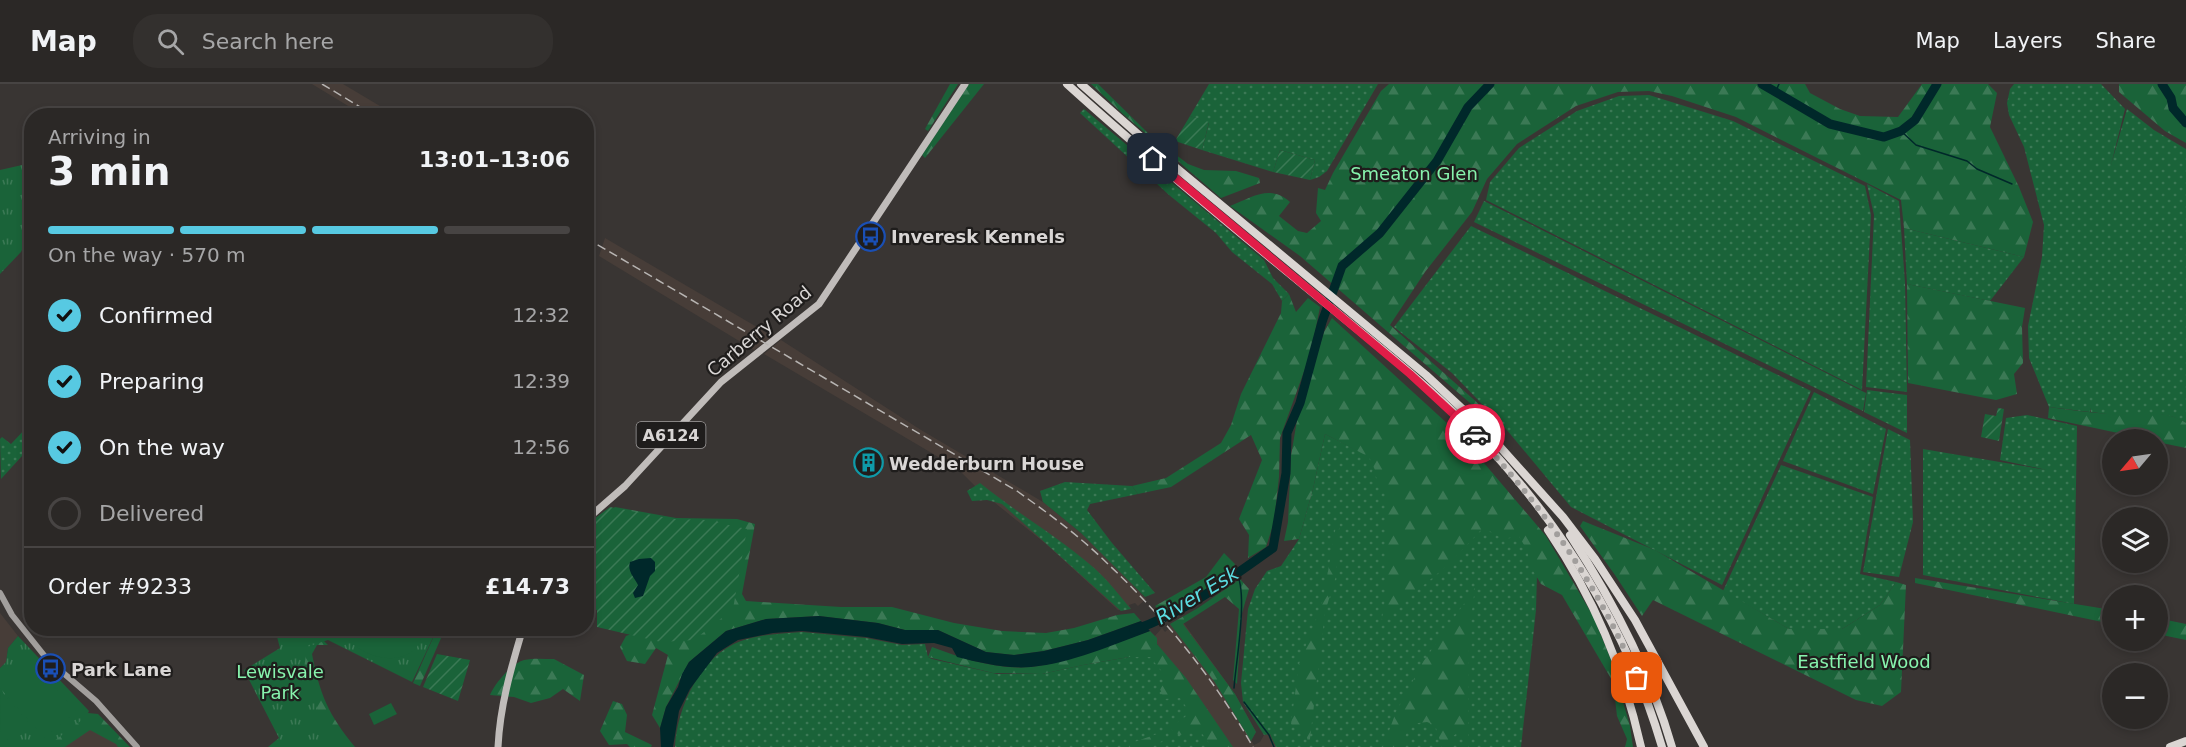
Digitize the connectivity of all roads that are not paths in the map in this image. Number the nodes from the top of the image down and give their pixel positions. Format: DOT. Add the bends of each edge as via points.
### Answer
graph roads {
  1 [pos="964,84"];
  2 [pos="1067,84"];
  3 [pos="1081,84"];
  4 [pos="1504,465"];
  5 [pos="1529,479"];
  6 [pos="594,513"];
  7 [pos="0,593"];
  8 [pos="24,630"];
  9 [pos="29,636"];
  10 [pos="520,636"];
  11 [pos="2186,741"];
  12 [pos="1666,745"];
  13 [pos="137,747"];
  14 [pos="498,747"];
  15 [pos="1641,747"];
  16 [pos="1704,747"];
  17 [pos="2170,747"];
  1 -- 6 [label="main road, Carberry Road / A6124" via="819,304 712,390 625,486"];
  2 -- 4 [label="highway" via="1356,328 1452,412"];
  3 -- 5 [label="highway" via="1471,416"];
  4 -- 12 [label="highway" via="1542,512 1591,586"];
  4 -- 15 [label="highway" via="1568,560 1603,624"];
  5 -- 12 [label="highway" via="1566,528 1617,613 1642,666"];
  5 -- 16 [label="highway" via="1563,517 1615,588"];
  7 -- 8 [label="main road"];
  9 -- 13 [label="main road"];
  10 -- 14 [label="main road" via="508,676"];
  11 -- 17 [label="highway"];
}
